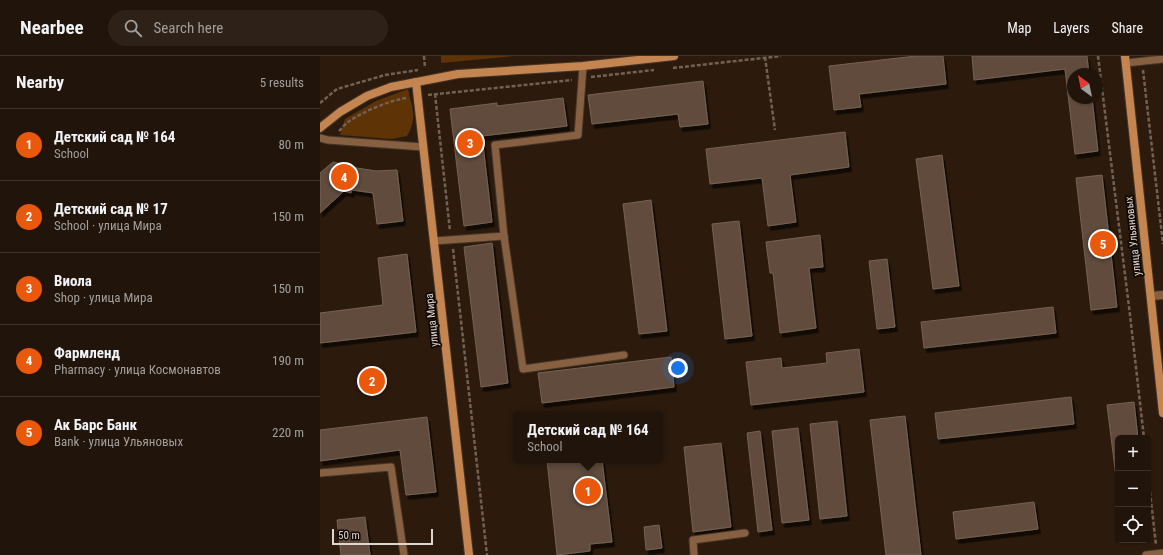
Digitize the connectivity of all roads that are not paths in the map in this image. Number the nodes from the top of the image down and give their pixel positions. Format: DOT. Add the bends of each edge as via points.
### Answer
graph roads {
  1 [pos="674,56"];
  2 [pos="1125,59"];
  3 [pos="1163,59"];
  4 [pos="583,66"];
  5 [pos="416,82"];
  6 [pos="320,128"];
  7 [pos="320,138"];
  8 [pos="423,147"];
  9 [pos="504,236"];
  10 [pos="434,242"];
  11 [pos="1163,295"];
  12 [pos="1151,296"];
  13 [pos="624,355"];
  14 [pos="1163,413"];
  15 [pos="320,473"];
  16 [pos="745,532"];
  17 [pos="1160,553"];
  18 [pos="404,555"];
  19 [pos="469,555"];
  20 [pos="694,555"];
  21 [pos="1146,555"];
  1 -- 4 [label="main road"];
  2 -- 3 [label="lane"];
  2 -- 12 [label="main road, улица Ульяновых"];
  4 -- 5 [label="main road" via="458,74"];
  4 -- 9 [label="lane" via="578,135 495,145"];
  5 -- 6 [label="main road" via="391,87 367,96"];
  5 -- 8 [label="main road, улица Мира"];
  7 -- 8 [label="lane"];
  8 -- 10 [label="main road, улица Мира"];
  9 -- 10 [label="lane"];
  9 -- 13 [label="lane" via="522,369"];
  10 -- 19 [label="main road, улица Мира"];
  11 -- 12 [label="street"];
  12 -- 14 [label="main road, улица Ульяновых"];
  15 -- 18 [label="lane" via="391,467"];
  16 -- 20 [label="lane" via="693,540"];
  17 -- 21 [label="lane"];
}
